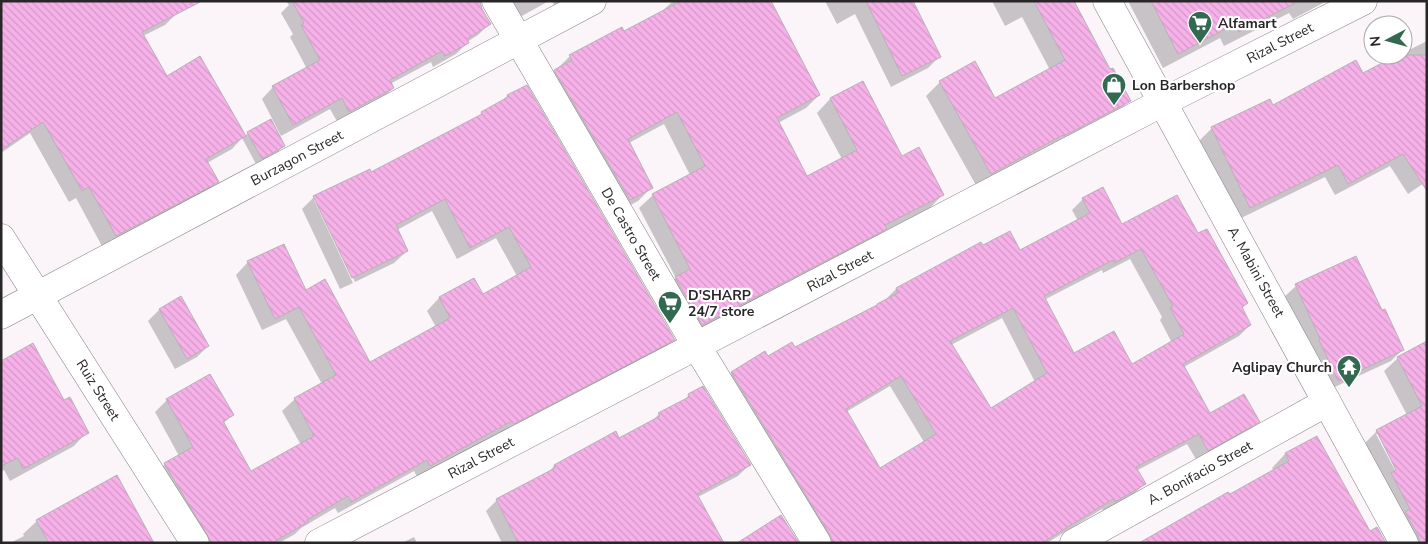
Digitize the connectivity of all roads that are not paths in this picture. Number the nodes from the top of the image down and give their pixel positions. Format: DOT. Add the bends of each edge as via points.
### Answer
graph roads {
  1 [pos="496,1"];
  2 [pos="592,1"];
  3 [pos="1107,1"];
  4 [pos="1363,1"];
  5 [pos="519,41"];
  6 [pos="1163,102"];
  7 [pos="1,238"];
  8 [pos="38,295"];
  9 [pos="1,314"];
  10 [pos="696,345"];
  11 [pos="1327,402"];
  12 [pos="195,543"];
  13 [pos="318,543"];
  14 [pos="817,543"];
  15 [pos="1074,543"];
  16 [pos="1404,543"];
  1 -- 5 [label="street, De Castro Street"];
  2 -- 5 [label="street, Burzagon Street"];
  3 -- 6 [label="street, A. Mabini Street"];
  4 -- 6 [label="street, Rizal Street"];
  5 -- 8 [label="street, Burzagon Street"];
  5 -- 10 [label="street, De Castro Street"];
  6 -- 10 [label="street, Rizal Street"];
  6 -- 11 [label="street, A. Mabini Street"];
  7 -- 8 [label="street, Ruiz Street"];
  8 -- 9 [label="street, Burzagon Street"];
  8 -- 12 [label="street, Ruiz Street"];
  10 -- 13 [label="street, Rizal Street"];
  10 -- 14 [label="street, De Castro Street"];
  11 -- 15 [label="street, A. Bonifacio Street"];
  11 -- 16 [label="street, A. Mabini Street"];
}
